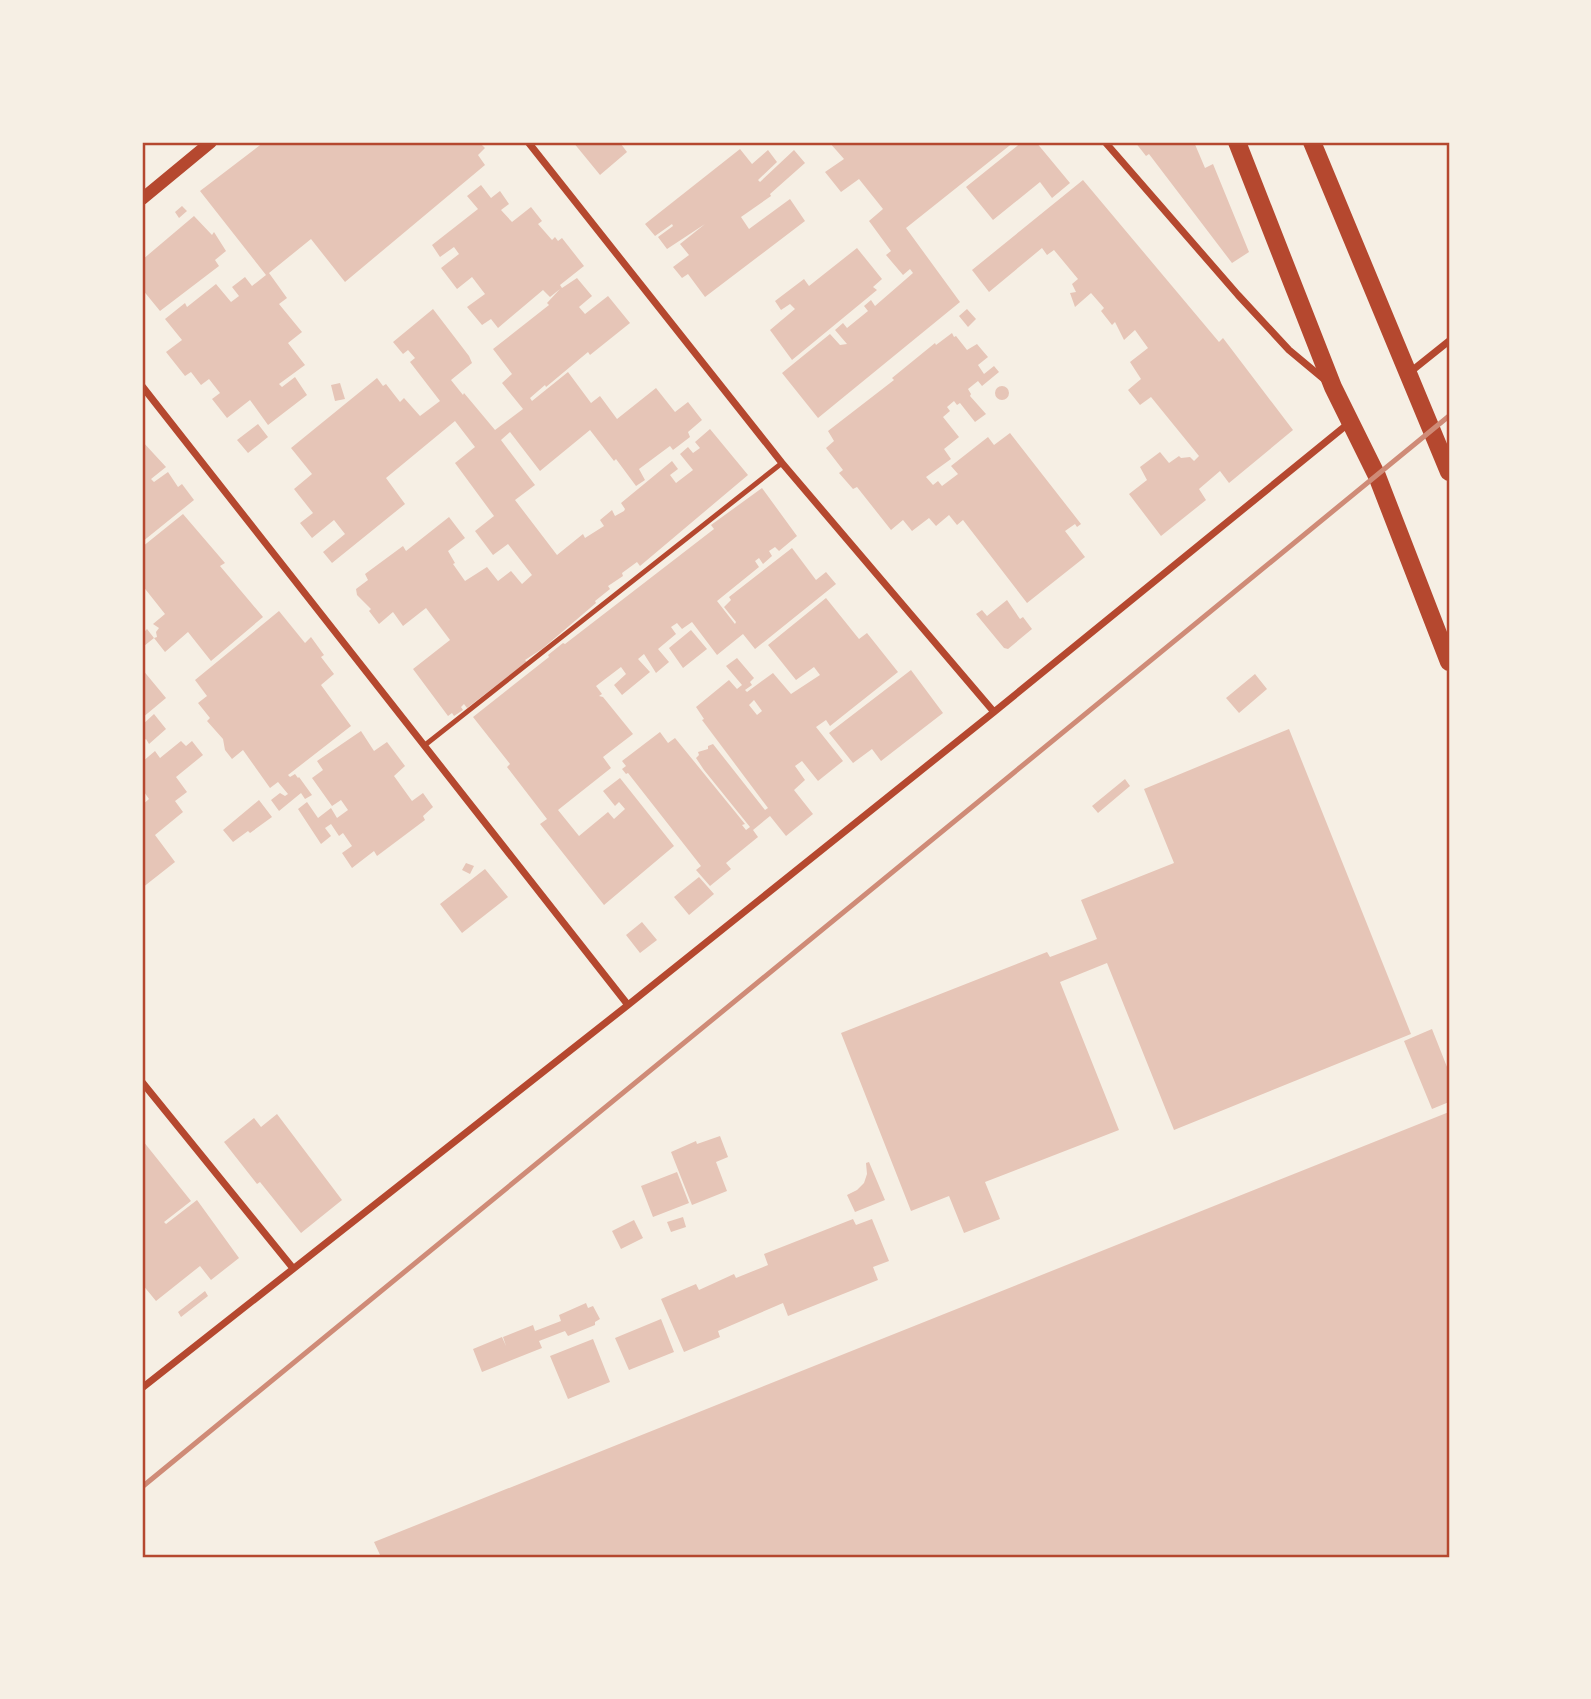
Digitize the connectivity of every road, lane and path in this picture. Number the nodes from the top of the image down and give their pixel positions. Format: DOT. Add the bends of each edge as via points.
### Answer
graph roads {
  1 [pos="211,142"];
  2 [pos="528,142"];
  3 [pos="1105,142"];
  4 [pos="1237,142"];
  5 [pos="1312,142"];
  6 [pos="142,199"];
  7 [pos="1449,341"];
  8 [pos="1409,373"];
  9 [pos="142,386"];
  10 [pos="1333,387"];
  11 [pos="1350,423"];
  12 [pos="782,463"];
  13 [pos="1449,472"];
  14 [pos="1449,662"];
  15 [pos="994,712"];
  16 [pos="425,745"];
  17 [pos="628,1005"];
  18 [pos="142,1082"];
  19 [pos="292,1267"];
  20 [pos="142,1388"];
  1 -- 6 [label="street"];
  2 -- 12 [label="street"];
  3 -- 10 [label="street" via="1289,350"];
  4 -- 10 [label="main road"];
  5 -- 8 [label="main road"];
  7 -- 8 [label="street"];
  8 -- 13 [label="main road"];
  9 -- 16 [label="street"];
  10 -- 11 [label="main road"];
  11 -- 14 [label="main road" via="1377,476"];
  11 -- 15 [label="street"];
  12 -- 15 [label="street"];
  12 -- 16 [label="lane"];
  15 -- 17 [label="street"];
  16 -- 17 [label="street"];
  17 -- 19 [label="street"];
  18 -- 19 [label="street"];
  19 -- 20 [label="street"];
}
